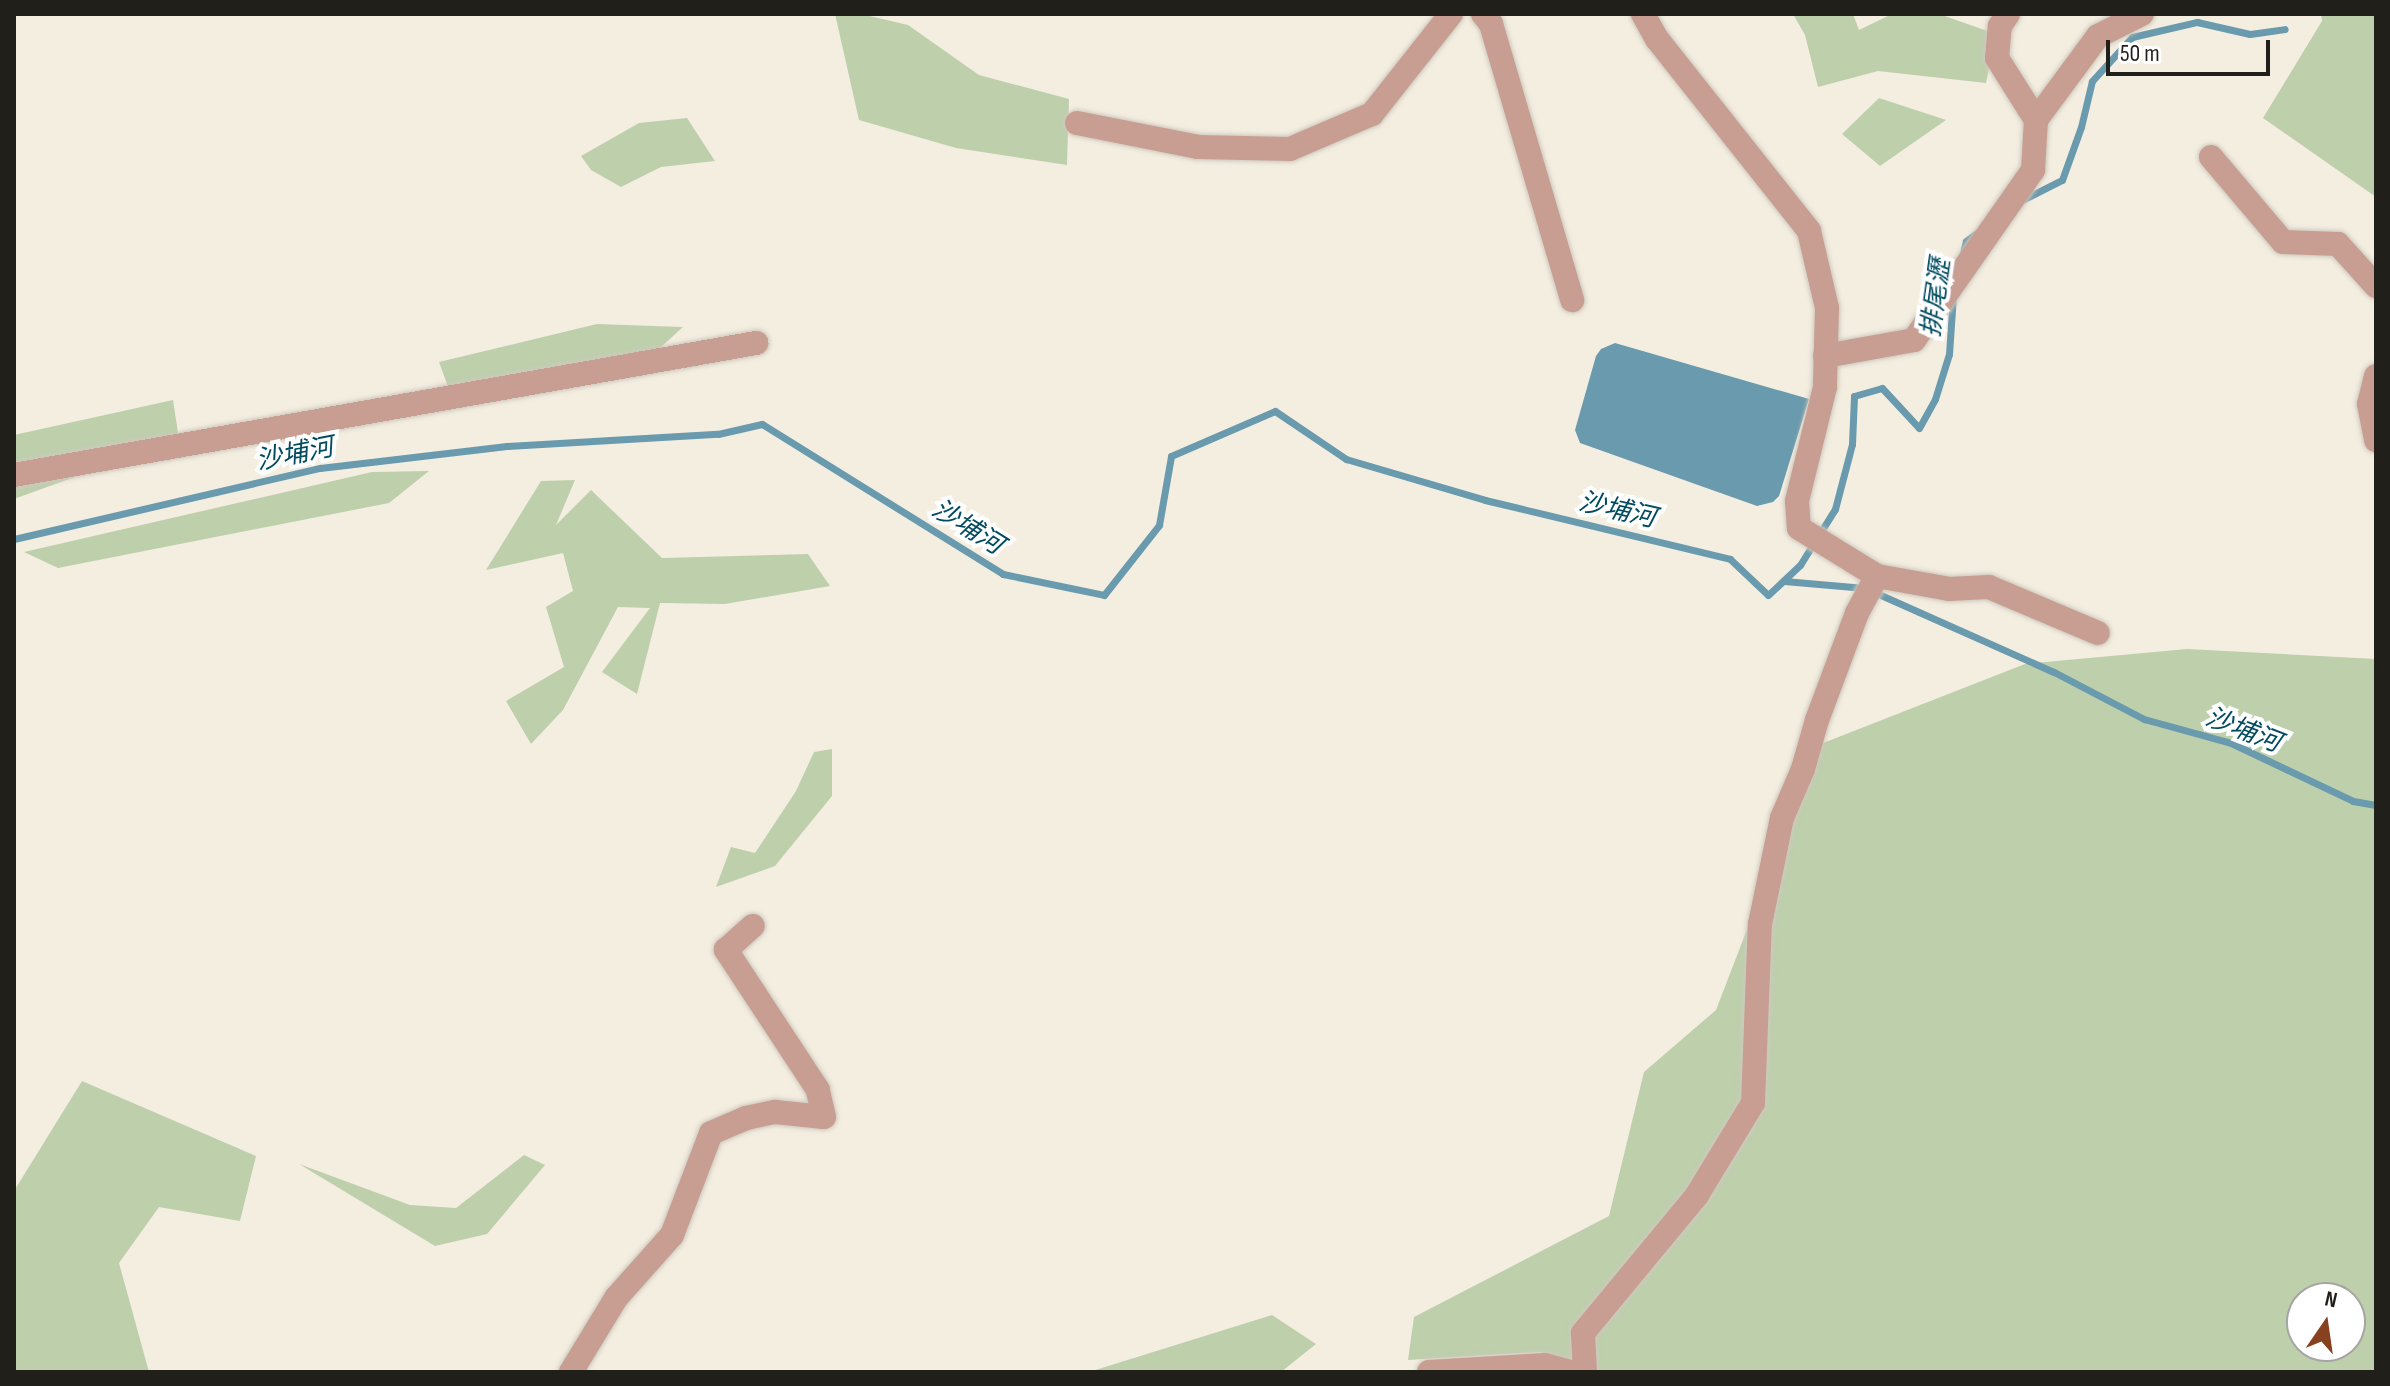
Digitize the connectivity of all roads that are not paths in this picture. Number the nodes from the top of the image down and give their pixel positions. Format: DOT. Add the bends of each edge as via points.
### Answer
graph roads {
  1 [pos="1451,14"];
  2 [pos="1483,14"];
  3 [pos="1643,14"];
  4 [pos="2008,14"];
  5 [pos="2142,14"];
  6 [pos="2036,120"];
  7 [pos="1077,123"];
  8 [pos="2211,157"];
  9 [pos="2376,286"];
  10 [pos="1572,300"];
  11 [pos="756,343"];
  12 [pos="1825,356"];
  13 [pos="2376,376"];
  14 [pos="2376,440"];
  15 [pos="14,475"];
  16 [pos="1877,576"];
  17 [pos="2098,633"];
  18 [pos="753,926"];
  19 [pos="571,1372"];
  20 [pos="1429,1372"];
  21 [pos="1571,1372"];
  22 [pos="1585,1372"];
  1 -- 7 [label="street" via="1372,114 1290,149 1198,147"];
  2 -- 10 [label="street" via="1491,24"];
  3 -- 12 [label="street" via="1657,39 1809,231 1827,308"];
  4 -- 6 [label="street" via="2000,26 1997,58"];
  5 -- 6 [label="street" via="2098,36"];
  6 -- 12 [label="street" via="2033,170 1914,340"];
  8 -- 9 [label="street" via="2283,242 2338,244"];
  11 -- 15 [label="street"];
  12 -- 16 [label="street" via="1825,387 1797,501 1799,528"];
  13 -- 14 [label="street" via="2369,404"];
  16 -- 17 [label="street" via="1949,589 1989,587"];
  16 -- 22 [label="street" via="1782,818 1760,924 1753,1103 1697,1195 1583,1333"];
  18 -- 19 [label="street" via="726,950 818,1090 824,1117 775,1112 711,1133 672,1235 616,1298"];
  20 -- 21 [label="street" via="1545,1365"];
}
